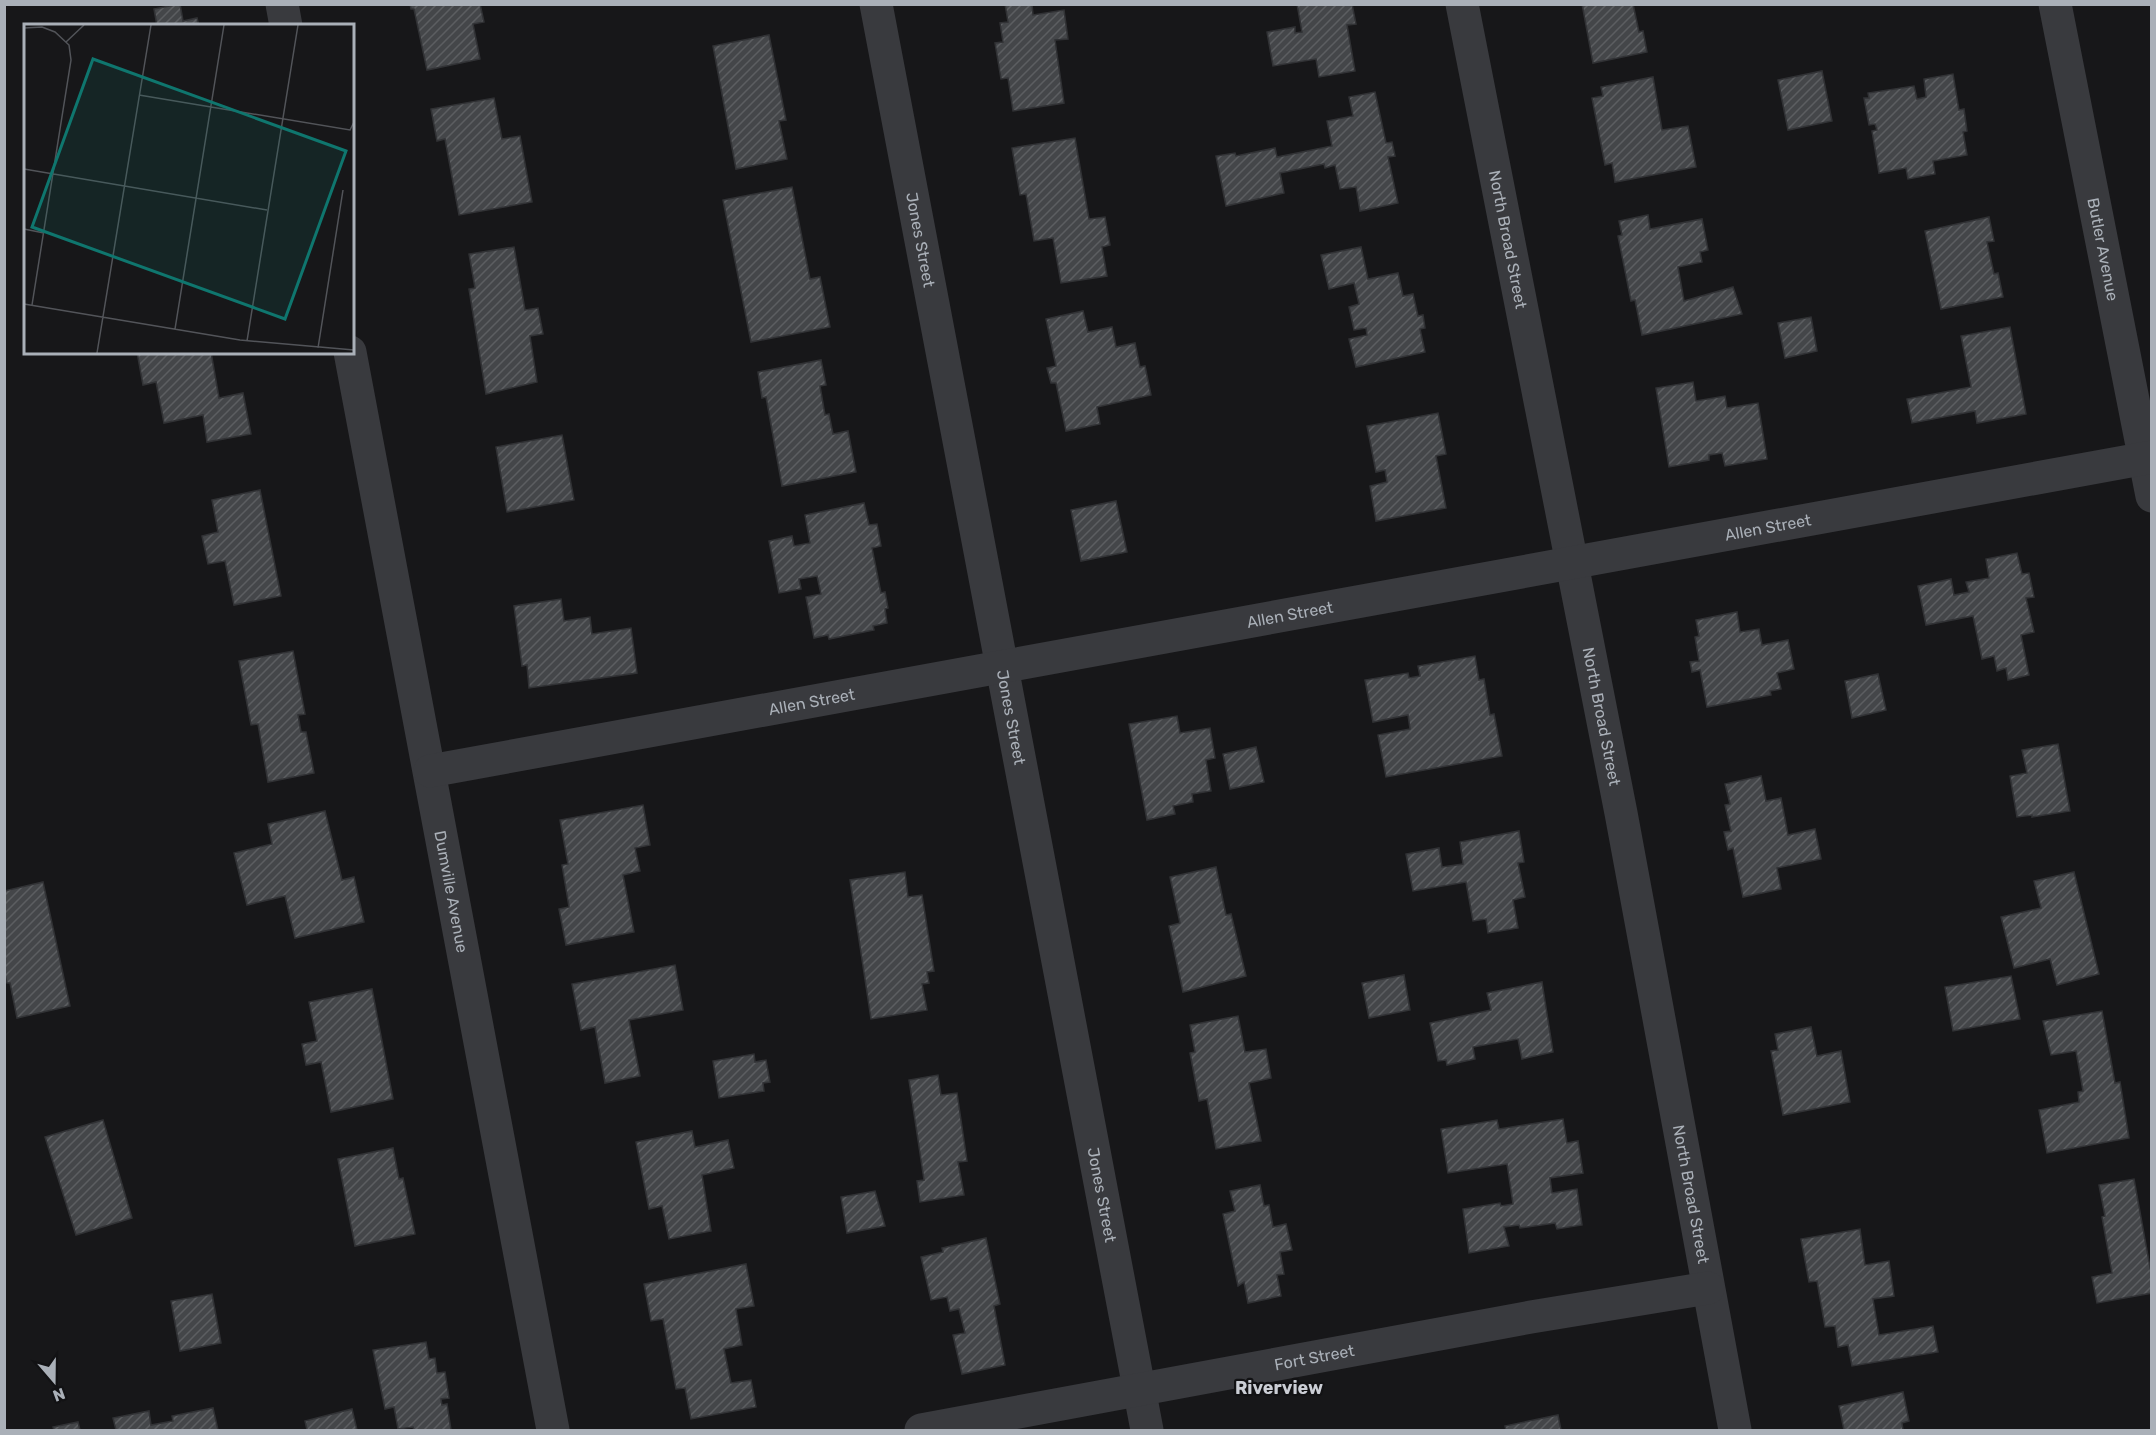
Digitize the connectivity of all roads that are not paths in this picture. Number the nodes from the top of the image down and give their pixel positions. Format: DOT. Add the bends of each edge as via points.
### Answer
graph roads {
  1 [pos="282,4"];
  2 [pos="876,4"];
  3 [pos="1462,4"];
  4 [pos="2055,4"];
  5 [pos="286,24"];
  6 [pos="350,354"];
  7 [pos="2148,458"];
  8 [pos="2151,496"];
  9 [pos="1571,563"];
  10 [pos="1001,667"];
  11 [pos="430,771"];
  12 [pos="1708,1288"];
  13 [pos="1139,1389"];
  14 [pos="553,1431"];
  15 [pos="921,1431"];
  16 [pos="1147,1431"];
  17 [pos="1735,1431"];
  1 -- 5 [label="street"];
  2 -- 10 [label="street, Jones Street"];
  3 -- 9 [label="street, North Broad Street"];
  4 -- 7 [label="street, Butler Avenue"];
  6 -- 11 [label="street, Dumville Avenue"];
  7 -- 8 [label="street, Butler Avenue"];
  7 -- 9 [label="street, Allen Street"];
  9 -- 10 [label="street, Allen Street"];
  9 -- 12 [label="street, North Broad Street"];
  10 -- 11 [label="street, Allen Street"];
  10 -- 13 [label="street, Jones Street"];
  11 -- 14 [label="street, Dumville Avenue"];
  12 -- 13 [label="street, Fort Street"];
  12 -- 17 [label="street, North Broad Street"];
  13 -- 15 [label="street, Fort Street"];
  13 -- 16 [label="street, Jones Street"];
}
